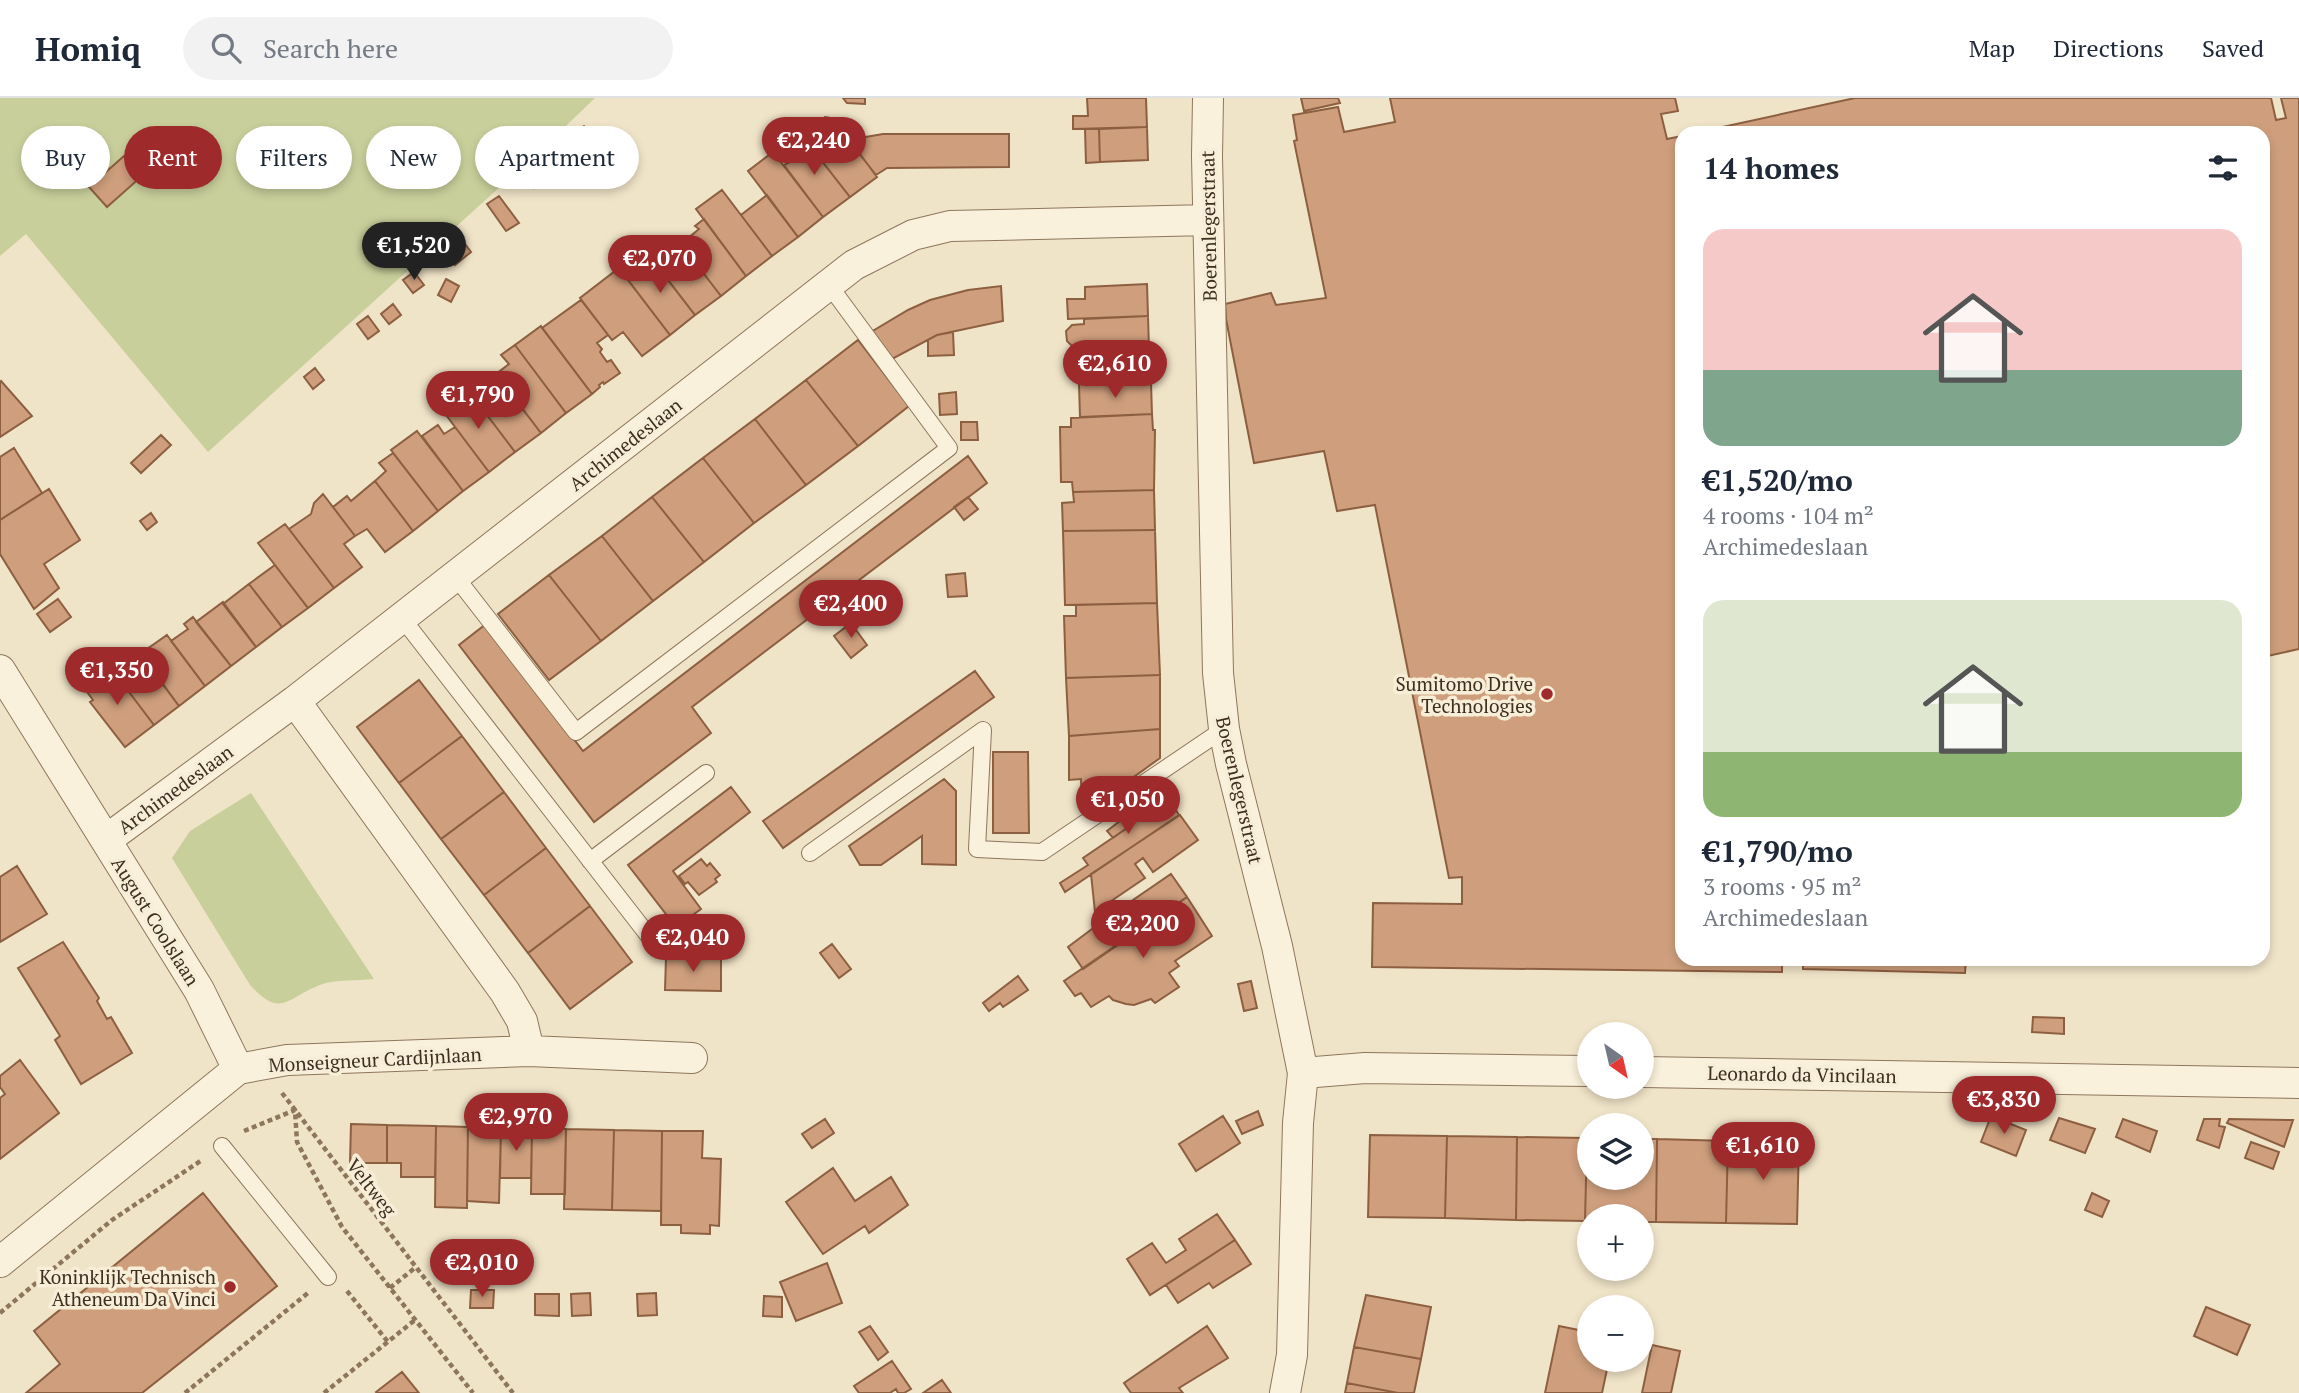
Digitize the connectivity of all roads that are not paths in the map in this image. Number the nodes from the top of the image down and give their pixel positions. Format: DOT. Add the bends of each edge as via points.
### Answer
graph roads {
  1 [pos="1208,98"];
  2 [pos="1208,220"];
  3 [pos="829,285"];
  4 [pos="456,576"];
  5 [pos="402,618"];
  6 [pos="0,670"];
  7 [pos="295,701"];
  8 [pos="1224,729"];
  9 [pos="706,773"];
  10 [pos="106,840"];
  11 [pos="810,853"];
  12 [pos="590,861"];
  13 [pos="651,939"];
  14 [pos="529,1051"];
  15 [pos="692,1058"];
  16 [pos="249,1066"];
  17 [pos="1577,1071"];
  18 [pos="1654,1072"];
  19 [pos="1303,1073"];
  20 [pos="2299,1083"];
  21 [pos="222,1146"];
  22 [pos="0,1262"];
  23 [pos="328,1277"];
  24 [pos="1285,1393"];
  1 -- 2 [label="street, Boerenlegerstraat"];
  2 -- 3 [label="street, Archimedeslaan" via="950,226 913,235 854,265"];
  2 -- 8 [label="street, Boerenlegerstraat" via="1214,583"];
  3 -- 4 [label="street, Archimedeslaan"];
  3 -- 4 [label="lane" via="949,448 576,732"];
  4 -- 5 [label="street, Archimedeslaan"];
  5 -- 7 [label="street, Archimedeslaan"];
  5 -- 12 [label="lane"];
  6 -- 10 [label="street, August Coolslaan"];
  7 -- 10 [label="street, Archimedeslaan"];
  7 -- 14 [label="street" via="505,992 522,1021"];
  8 -- 11 [label="lane" via="1042,852 977,849 984,730"];
  8 -- 19 [label="street, Boerenlegerstraat"];
  9 -- 12 [label="lane"];
  10 -- 16 [label="street, August Coolslaan"];
  12 -- 13 [label="lane"];
  14 -- 15 [label="street, Monseigneur Cardijnlaan"];
  14 -- 16 [label="street, Monseigneur Cardijnlaan" via="300,1059"];
  16 -- 22 [label="street"];
  17 -- 19 [label="street" via="1365,1068"];
  18 -- 20 [label="street, Leonardo da Vincilaan"];
  19 -- 24 [label="street, Boerenlegerstraat" via="1292,1355"];
  21 -- 23 [label="lane"];
}
